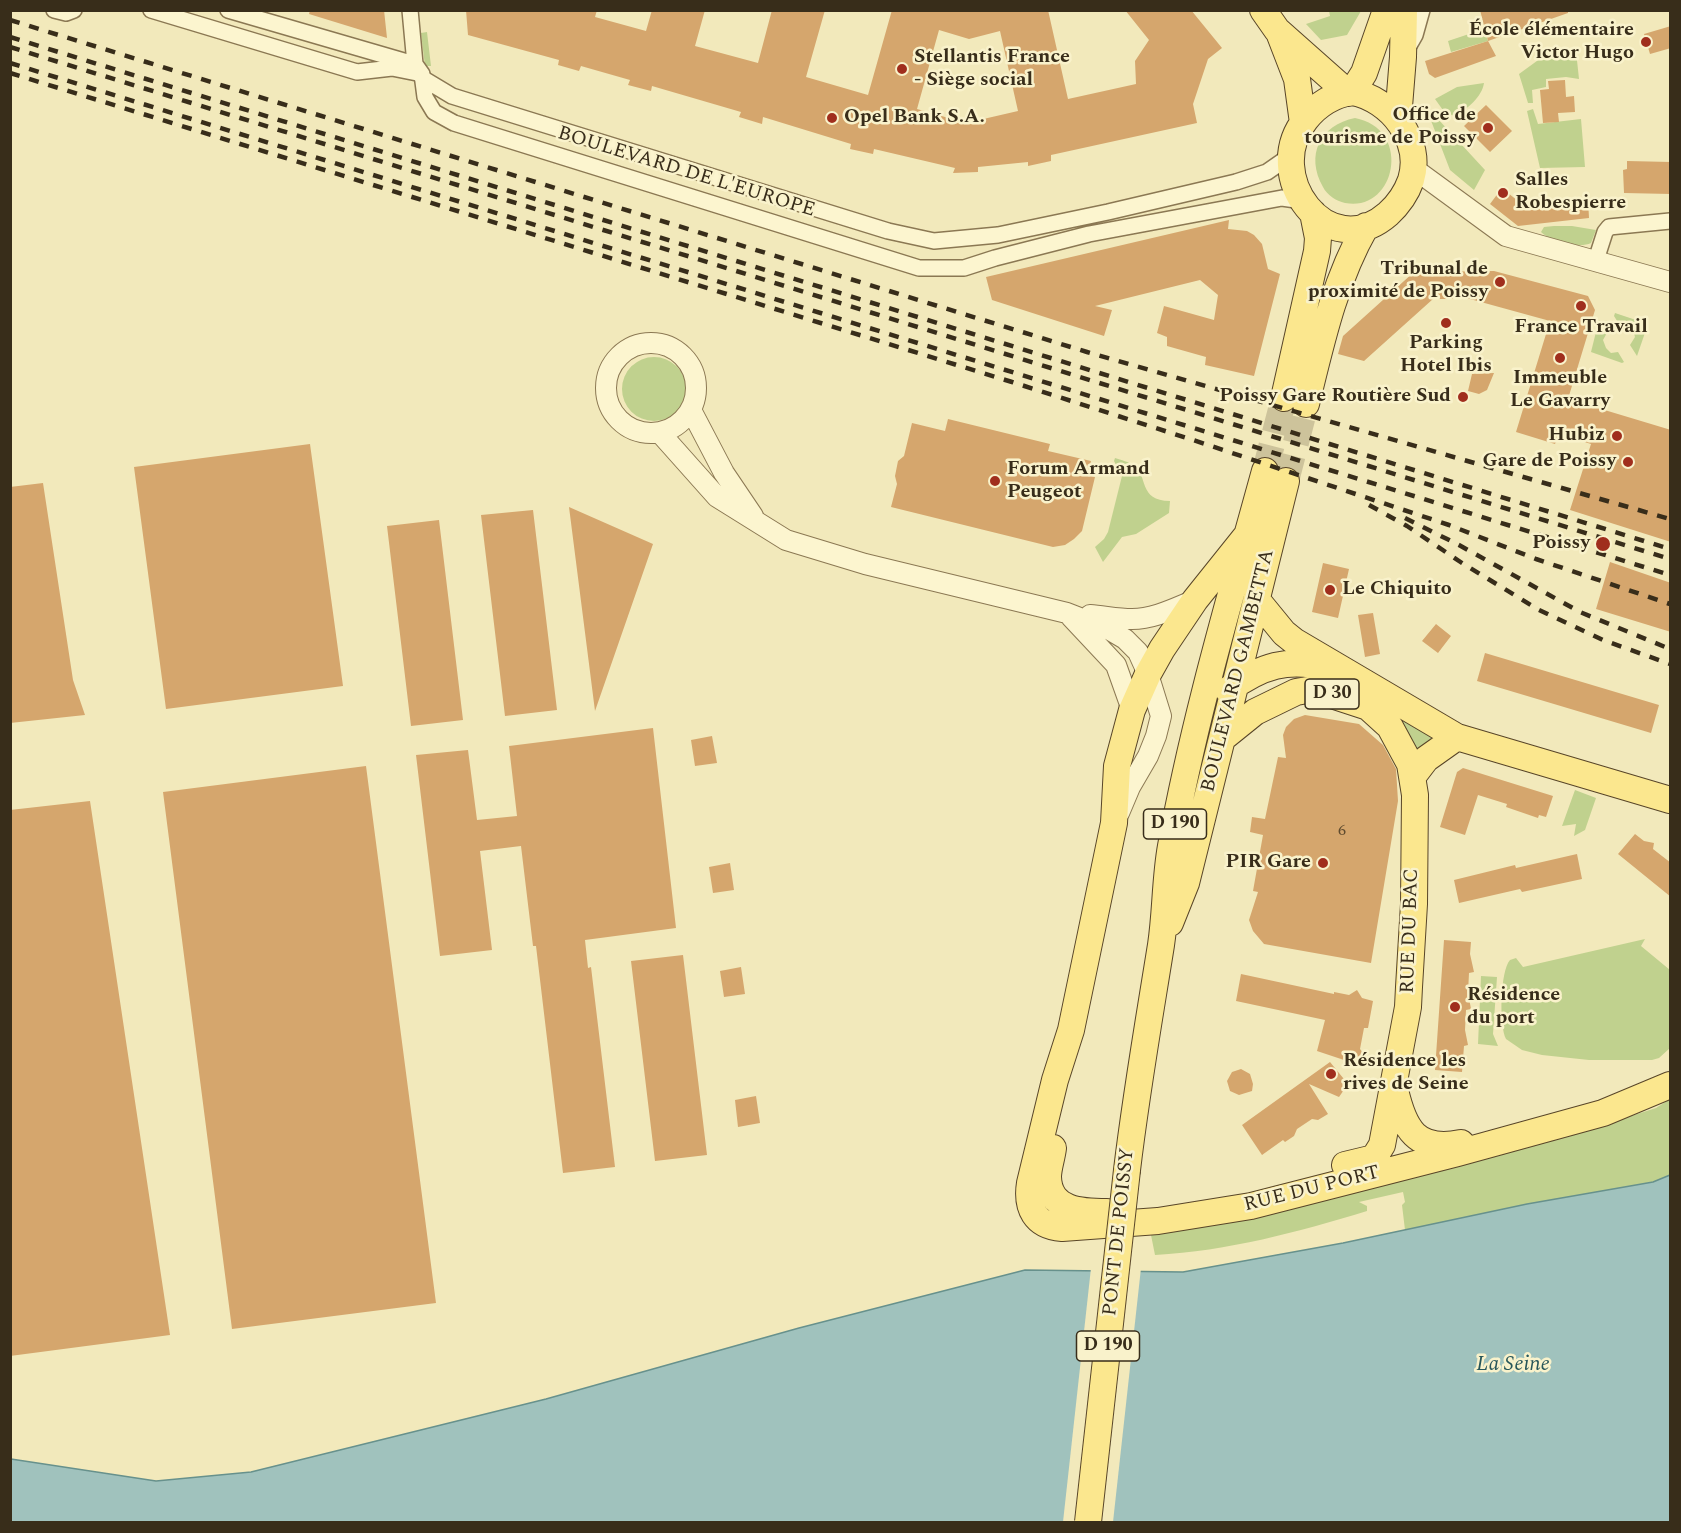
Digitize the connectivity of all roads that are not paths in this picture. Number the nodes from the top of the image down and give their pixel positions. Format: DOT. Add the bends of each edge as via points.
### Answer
graph roads {
  1 [pos="54,10"];
  2 [pos="74,10"];
  3 [pos="151,10"];
  4 [pos="228,10"];
  5 [pos="410,10"];
  6 [pos="1386,10"];
  7 [pos="1404,10"];
  8 [pos="1422,10"];
  9 [pos="1270,20"];
  10 [pos="1403,57"];
  11 [pos="424,75"];
  12 [pos="1350,93"];
  13 [pos="1398,119"];
  14 [pos="1303,123"];
  15 [pos="1290,156"];
  16 [pos="1413,168"];
  17 [pos="1308,207"];
  18 [pos="1108,212"];
  19 [pos="1671,221"];
  20 [pos="1366,226"];
  21 [pos="1089,234"];
  22 [pos="998,235"];
  23 [pos="979,238"];
  24 [pos="994,258"];
  25 [pos="1596,260"];
  26 [pos="964,268"];
  27 [pos="1671,282"];
  28 [pos="691,410"];
  29 [pos="660,433"];
  30 [pos="756,521"];
  31 [pos="1247,535"];
  32 [pos="1195,600"];
  33 [pos="1257,600"];
  34 [pos="1067,613"];
  35 [pos="1148,674"];
  36 [pos="1357,676"];
  37 [pos="1235,684"];
  38 [pos="1201,709"];
  39 [pos="1132,710"];
  40 [pos="1457,736"];
  41 [pos="1224,737"];
  42 [pos="1413,776"];
  43 [pos="1671,800"];
  44 [pos="1114,823"];
  45 [pos="1161,942"];
  46 [pos="1071,1029"];
  47 [pos="1394,1084"];
  48 [pos="1671,1085"];
  49 [pos="1575,1121"];
  50 [pos="1088,1522"];
  1 -- 2 [label="street"];
  3 -- 11 [label="street" via="357,72 392,68"];
  4 -- 11 [label="street" via="376,55"];
  5 -- 11 [label="street"];
  6 -- 12 [label="main road" via="1364,73"];
  7 -- 10 [label="main road"];
  8 -- 10 [label="street"];
  9 -- 12 [label="main road"];
  9 -- 14 [label="main road" via="1297,79"];
  10 -- 13 [label="main road"];
  11 -- 23 [label="street, BOULEVARD DE L'EUROPE" via="452,96 888,231 934,241"];
  11 -- 26 [label="street, BOULEVARD DE L'EUROPE" via="425,97 434,112 454,123 919,268"];
  12 -- 13 [label="main road" via="1377,100"];
  12 -- 14 [label="main road" via="1325,102"];
  13 -- 16 [label="main road" via="1410,142"];
  14 -- 15 [label="main road" via="1293,140"];
  15 -- 17 [label="main road" via="1295,188"];
  15 -- 18 [label="street, BOULEVARD DE L'EUROPE" via="1267,172 1236,182"];
  16 -- 20 [label="main road" via="1401,200 1383,218"];
  16 -- 25 [label="street" via="1506,236"];
  17 -- 20 [label="main road" via="1320,220 1337,228"];
  17 -- 20 [label="main road" via="1318,238 1295,401 1345,266"];
  17 -- 21 [label="street, BOULEVARD DE L'EUROPE" via="1282,198"];
  18 -- 21 [label="street" via="1091,227"];
  18 -- 22 [label="street, BOULEVARD DE L'EUROPE"];
  19 -- 25 [label="street" via="1609,227"];
  21 -- 24 [label="street, BOULEVARD DE L'EUROPE"];
  22 -- 23 [label="street, BOULEVARD DE L'EUROPE"];
  22 -- 24 [label="street" via="1001,246"];
  23 -- 26 [label="street"];
  24 -- 26 [label="street, BOULEVARD DE L'EUROPE"];
  25 -- 27 [label="street"];
  28 -- 29 [label="street" via="683,420"];
  28 -- 29 [label="street" via="697,385 684,357 658,343 626,350 610,368 606,381 611,408 631,429"];
  28 -- 30 [label="street" via="724,473"];
  29 -- 30 [label="street" via="717,497"];
  30 -- 34 [label="street" via="786,540 816,550"];
  31 -- 32 [label="main road"];
  31 -- 33 [label="main road, BOULEVARD GAMBETTA / D 190" via="1275,476"];
  31 -- 38 [label="main road, BOULEVARD GAMBETTA / D 190"];
  32 -- 34 [label="street" via="1170,611 1133,619"];
  32 -- 35 [label="main road"];
  33 -- 36 [label="main road, D 30" via="1294,641"];
  33 -- 37 [label="main road, BOULEVARD GAMBETTA / D 190"];
  34 -- 35 [label="street" via="1108,628 1125,639 1138,652"];
  34 -- 39 [label="street" via="1116,665"];
  35 -- 39 [label="main road"];
  35 -- 44 [label="street" via="1161,716 1148,756"];
  36 -- 37 [label="main road, D 30" via="1311,664 1288,663 1270,666"];
  36 -- 40 [label="main road, D 30"];
  37 -- 38 [label="main road, D 30"];
  37 -- 41 [label="main road, BOULEVARD GAMBETTA / D 190"];
  38 -- 45 [label="main road, BOULEVARD GAMBETTA / D 190" via="1171,845"];
  39 -- 44 [label="main road" via="1118,766"];
  40 -- 42 [label="main road" via="1426,759"];
  40 -- 43 [label="main road, D 30"];
  41 -- 42 [label="main road, D 30" via="1255,712 1296,692 1313,689 1368,707 1390,727"];
  41 -- 45 [label="main road, BOULEVARD GAMBETTA / D 190" via="1186,883"];
  42 -- 47 [label="main road, RUE DU BAC" via="1414,904 1408,1007"];
  44 -- 46 [label="main road"];
  45 -- 50 [label="main road, PONT DE POISSY / D 190, bridge" via="1127,1170"];
  46 -- 47 [label="main road, RUE DU BAC" via="1067,1084 1048,1176 1056,1197 1076,1210 1182,1209 1374,1158 1382,1145"];
  46 -- 49 [label="main road, RUE DU PORT" via="1054,1080 1029,1190 1033,1212 1055,1227 1158,1221 1224,1212"];
  47 -- 49 [label="main road, RUE DU PORT" via="1404,1122 1415,1135 1435,1145"];
  48 -- 49 [label="main road, RUE DU PORT"];
}
